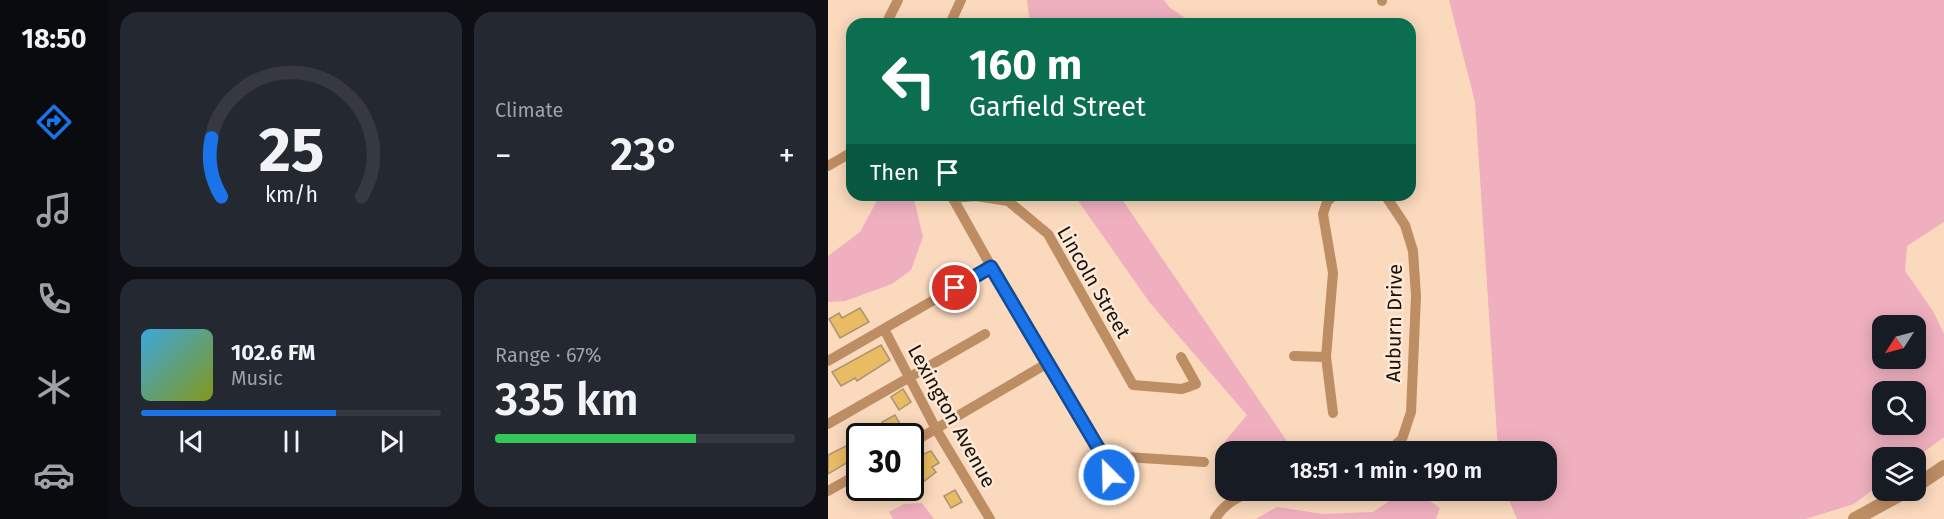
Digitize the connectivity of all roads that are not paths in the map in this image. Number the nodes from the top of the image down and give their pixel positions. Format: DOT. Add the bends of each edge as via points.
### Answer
graph roads {
  1 [pos="898,0"];
  2 [pos="961,0"];
  3 [pos="889,18"];
  4 [pos="953,18"];
  5 [pos="846,156"];
  6 [pos="828,166"];
  7 [pos="954,201"];
  8 [pos="1008,201"];
  9 [pos="1329,201"];
  10 [pos="1389,201"];
  11 [pos="991,267"];
  12 [pos="884,329"];
  13 [pos="985,334"];
  14 [pos="1294,356"];
  15 [pos="1181,357"];
  16 [pos="1326,357"];
  17 [pos="828,361"];
  18 [pos="1046,364"];
  19 [pos="910,378"];
  20 [pos="1333,413"];
  21 [pos="828,424"];
  22 [pos="936,429"];
  23 [pos="924,436"];
  24 [pos="1399,441"];
  25 [pos="1100,451"];
  26 [pos="1204,462"];
  27 [pos="1944,467"];
  28 [pos="1109,475"];
  29 [pos="1926,479"];
  30 [pos="846,481"];
  31 [pos="828,491"];
  32 [pos="1232,501"];
  33 [pos="1888,501"];
  34 [pos="990,519"];
  35 [pos="1215,519"];
  36 [pos="1855,519"];
  1 -- 3 [label="street"];
  2 -- 4 [label="street"];
  5 -- 6 [label="street"];
  7 -- 11 [label="street"];
  8 -- 15 [label="street, Lincoln Street" via="1048,234 1133,385 1182,389 1196,384"];
  9 -- 16 [label="street" via="1323,214 1333,273"];
  10 -- 24 [label="street, Auburn Drive" via="1405,225 1413,251 1416,296 1411,412"];
  11 -- 12 [label="street"];
  11 -- 18 [label="street"];
  12 -- 17 [label="street"];
  12 -- 19 [label="street, Lexington Avenue"];
  13 -- 19 [label="street"];
  14 -- 16 [label="street"];
  16 -- 20 [label="street"];
  18 -- 22 [label="street"];
  18 -- 25 [label="street"];
  19 -- 21 [label="street"];
  19 -- 22 [label="street, Lexington Avenue"];
  22 -- 23 [label="street"];
  22 -- 34 [label="street, Lexington Avenue"];
  25 -- 26 [label="street" via="1111,456"];
  25 -- 28 [label="street"];
  27 -- 29 [label="street"];
  30 -- 31 [label="street"];
  32 -- 35 [label="street"];
  33 -- 36 [label="street"];
}
